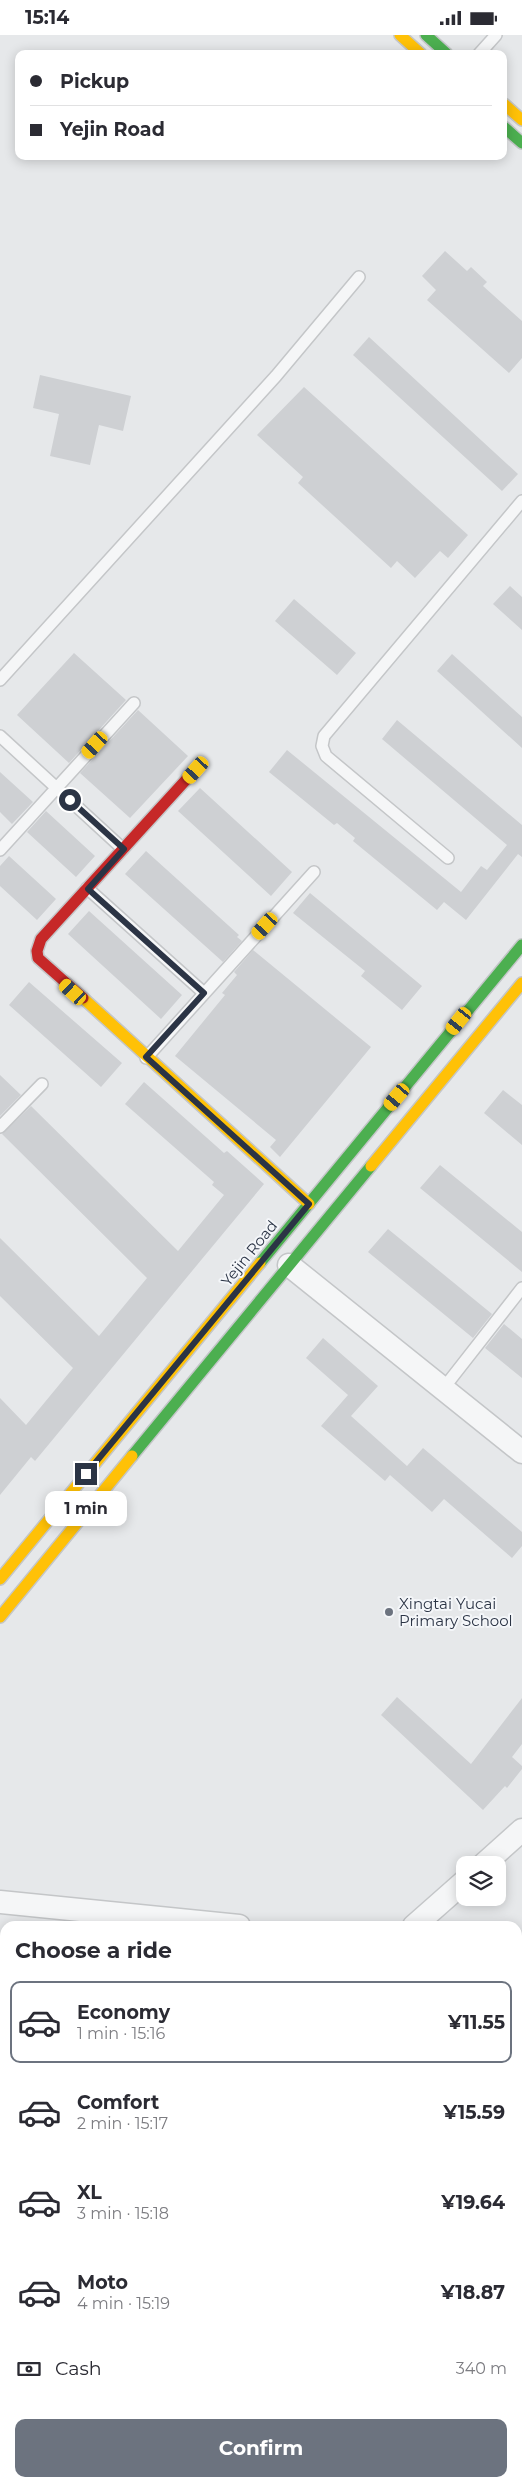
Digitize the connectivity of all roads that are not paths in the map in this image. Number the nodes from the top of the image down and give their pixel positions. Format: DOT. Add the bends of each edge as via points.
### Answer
graph roads {
  1 [pos="400,35"];
  2 [pos="426,35"];
  3 [pos="496,35"];
  4 [pos="417,50"];
  5 [pos="443,50"];
  6 [pos="483,50"];
  7 [pos="507,107"];
  8 [pos="522,120"];
  9 [pos="507,130"];
  10 [pos="522,143"];
  11 [pos="359,277"];
  12 [pos="522,501"];
  13 [pos="0,680"];
  14 [pos="134,703"];
  15 [pos="0,736"];
  16 [pos="196,770"];
  17 [pos="56,788"];
  18 [pos="124,849"];
  19 [pos="0,850"];
  20 [pos="448,858"];
  21 [pos="314,872"];
  22 [pos="88,889"];
  23 [pos="522,945"];
  24 [pos="522,983"];
  25 [pos="204,993"];
  26 [pos="146,1057"];
  27 [pos="42,1083"];
  28 [pos="0,1127"];
  29 [pos="309,1204"];
  30 [pos="289,1265"];
  31 [pos="522,1288"];
  32 [pos="443,1389"];
  33 [pos="522,1452"];
  34 [pos="0,1579"];
  35 [pos="0,1617"];
  36 [pos="522,1830"];
  37 [pos="493,1856"];
  38 [pos="456,1889"];
  39 [pos="0,1902"];
  40 [pos="189,1921"];
  41 [pos="420,1921"];
  1 -- 4 [label="street"];
  2 -- 5 [label="street"];
  3 -- 6 [label="lane"];
  7 -- 8 [label="street"];
  9 -- 10 [label="street"];
  11 -- 13 [label="lane" via="276,376"];
  12 -- 20 [label="lane" via="324,736 322,746 326,756"];
  14 -- 17 [label="lane"];
  15 -- 17 [label="lane"];
  16 -- 18 [label="street"];
  17 -- 18 [label="lane"];
  17 -- 19 [label="lane"];
  18 -- 22 [label="street"];
  21 -- 25 [label="lane"];
  22 -- 25 [label="lane"];
  22 -- 26 [label="street" via="42,939 37,951 38,959"];
  23 -- 29 [label="street, Yejin Road"];
  24 -- 30 [label="street"];
  25 -- 26 [label="lane"];
  26 -- 29 [label="street"];
  27 -- 28 [label="lane"];
  29 -- 34 [label="street, Yejin Road"];
  30 -- 32 [label="street"];
  30 -- 35 [label="street"];
  31 -- 32 [label="lane"];
  32 -- 33 [label="street"];
  36 -- 37 [label="street"];
  38 -- 41 [label="street"];
  39 -- 40 [label="street"];
}
